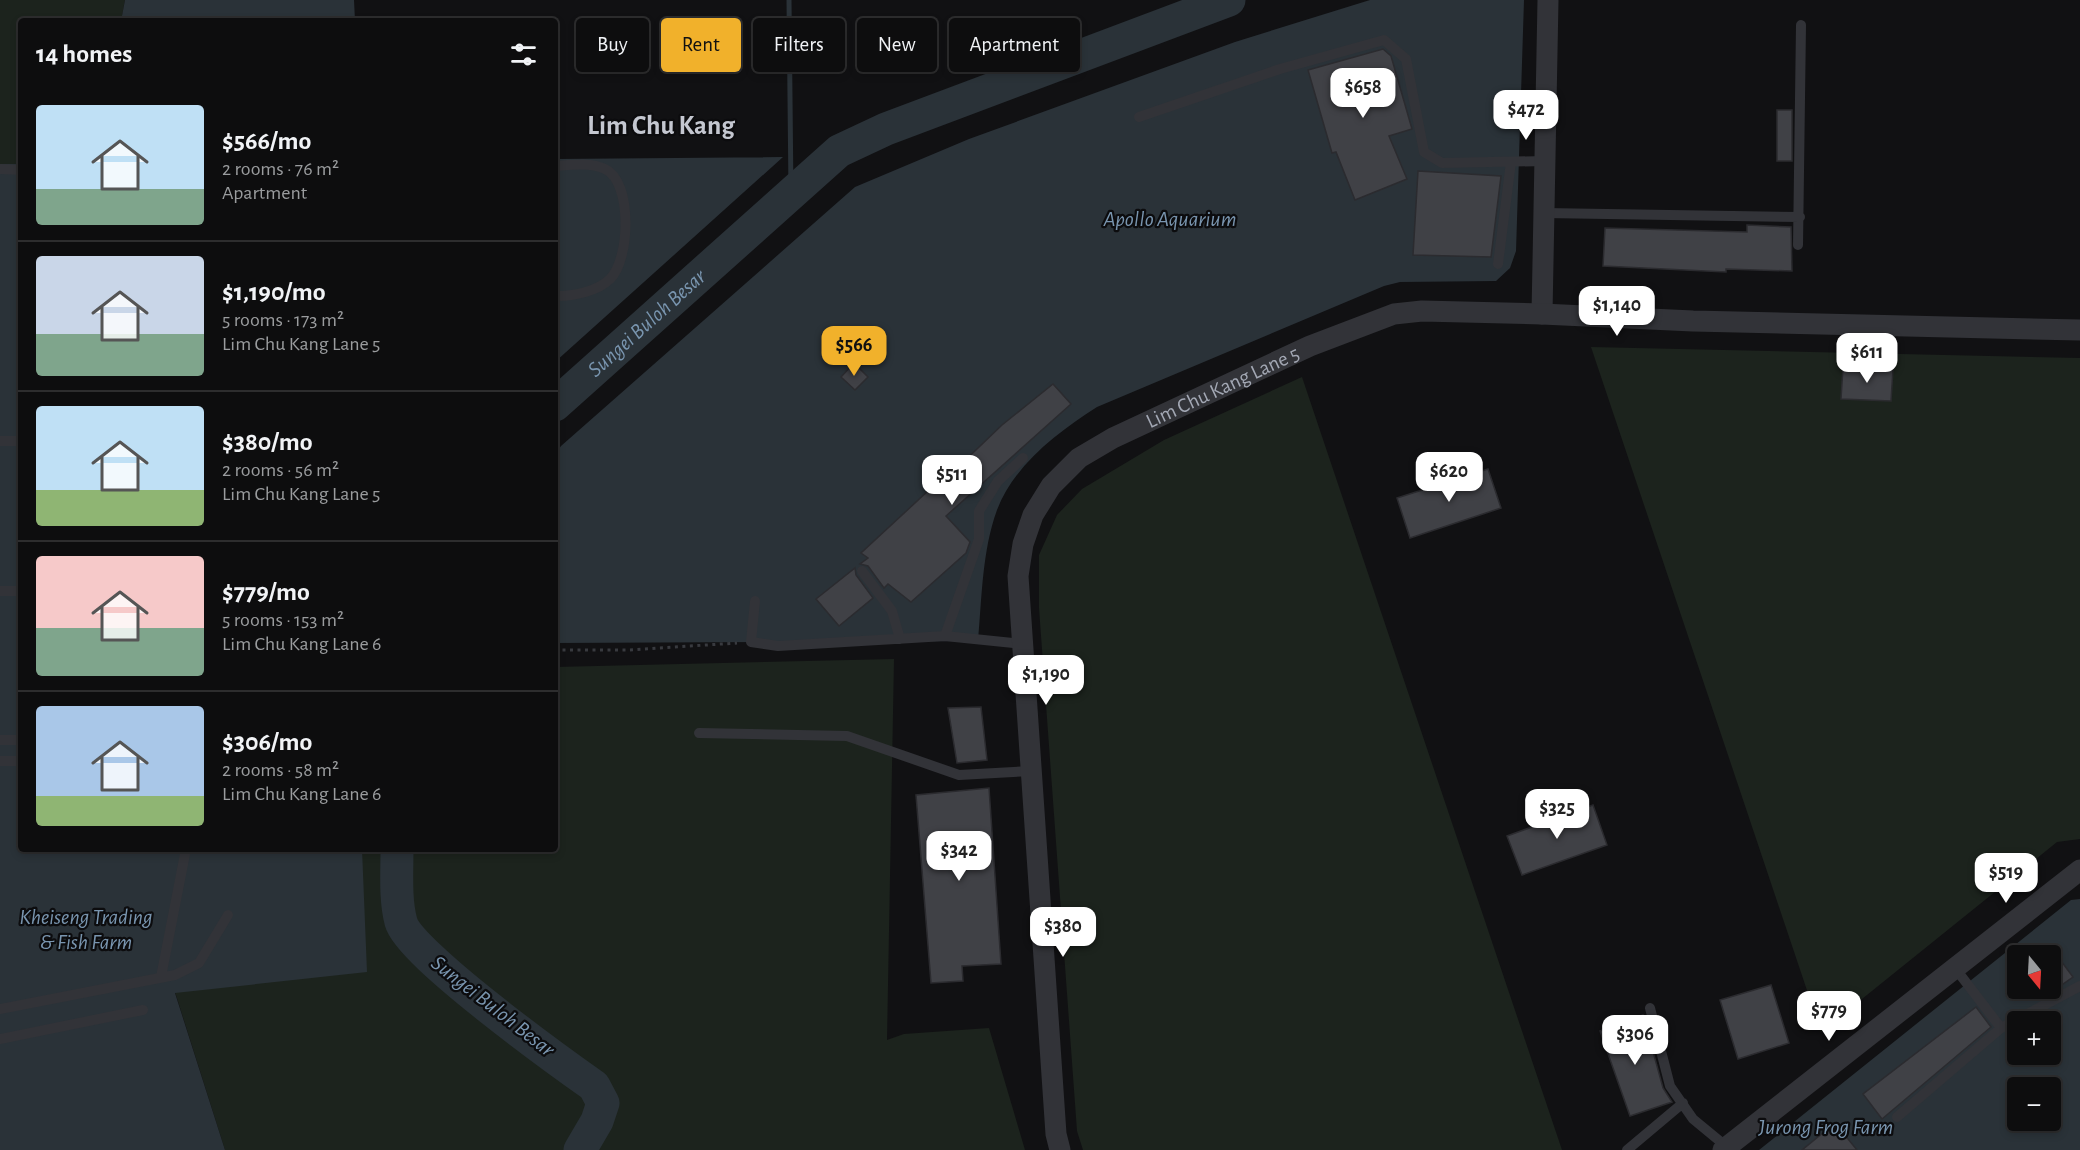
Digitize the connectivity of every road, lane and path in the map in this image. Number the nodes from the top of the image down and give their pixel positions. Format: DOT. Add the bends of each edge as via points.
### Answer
graph roads {
  1 [pos="1548,0"];
  2 [pos="1801,25"];
  3 [pos="1139,117"];
  4 [pos="1545,161"];
  5 [pos="1511,162"];
  6 [pos="558,166"];
  7 [pos="0,170"];
  8 [pos="18,170"];
  9 [pos="1544,213"];
  10 [pos="1800,217"];
  11 [pos="1798,244"];
  12 [pos="1498,264"];
  13 [pos="558,296"];
  14 [pos="1542,314"];
  15 [pos="2080,330"];
  16 [pos="0,441"];
  17 [pos="18,441"];
  18 [pos="1023,458"];
  19 [pos="862,571"];
  20 [pos="0,591"];
  21 [pos="18,591"];
  22 [pos="754,601"];
  23 [pos="945,636"];
  24 [pos="900,639"];
  25 [pos="751,642"];
  26 [pos="1022,644"];
  27 [pos="558,650"];
  28 [pos="699,733"];
  29 [pos="0,740"];
  30 [pos="18,740"];
  31 [pos="0,761"];
  32 [pos="18,761"];
  33 [pos="1031,771"];
  34 [pos="185,852"];
  35 [pos="2080,870"];
  36 [pos="228,915"];
  37 [pos="1955,968"];
  38 [pos="161,977"];
  39 [pos="2080,986"];
  40 [pos="1650,1008"];
  41 [pos="0,1009"];
  42 [pos="143,1010"];
  43 [pos="2001,1028"];
  44 [pos="0,1039"];
  45 [pos="1683,1103"];
  46 [pos="1897,1117"];
  47 [pos="1725,1148"];
  48 [pos="1060,1150"];
  49 [pos="1627,1150"];
  1 -- 4 [label="street"];
  2 -- 10 [label="lane"];
  3 -- 5 [label="lane" via="1280,69 1384,40 1406,58 1424,152 1442,163"];
  4 -- 5 [label="lane"];
  4 -- 9 [label="street"];
  5 -- 12 [label="lane"];
  6 -- 13 [label="lane" via="593,165 608,169 616,179 625,222 623,253 610,280 587,291"];
  7 -- 8 [label="lane"];
  9 -- 10 [label="lane"];
  9 -- 14 [label="street"];
  10 -- 11 [label="lane"];
  14 -- 15 [label="street, Lim Chu Kang Lane 5"];
  14 -- 26 [label="street, Lim Chu Kang Lane 5" via="1394,314 1310,346 1113,438 1079,458 1051,486 1033,515 1023,544 1018,576"];
  16 -- 17 [label="lane"];
  18 -- 23 [label="lane" via="998,481 979,511 979,538"];
  19 -- 24 [label="lane" via="892,611"];
  20 -- 21 [label="lane"];
  22 -- 25 [label="lane"];
  23 -- 24 [label="lane"];
  23 -- 26 [label="lane"];
  24 -- 25 [label="lane" via="778,646"];
  25 -- 27 [label="path"];
  26 -- 33 [label="street, Lim Chu Kang Lane 5"];
  28 -- 33 [label="lane" via="847,736 959,775"];
  29 -- 30 [label="lane"];
  31 -- 32 [label="lane"];
  33 -- 48 [label="street, Lim Chu Kang Lane 5"];
  34 -- 38 [label="lane"];
  35 -- 37 [label="street"];
  36 -- 38 [label="lane" via="199,963"];
  37 -- 43 [label="lane"];
  37 -- 47 [label="street"];
  38 -- 41 [label="lane"];
  39 -- 43 [label="lane"];
  40 -- 45 [label="lane" via="1671,1086"];
  42 -- 44 [label="lane"];
  43 -- 46 [label="lane"];
  45 -- 47 [label="lane" via="1693,1119"];
  45 -- 49 [label="lane"];
}
